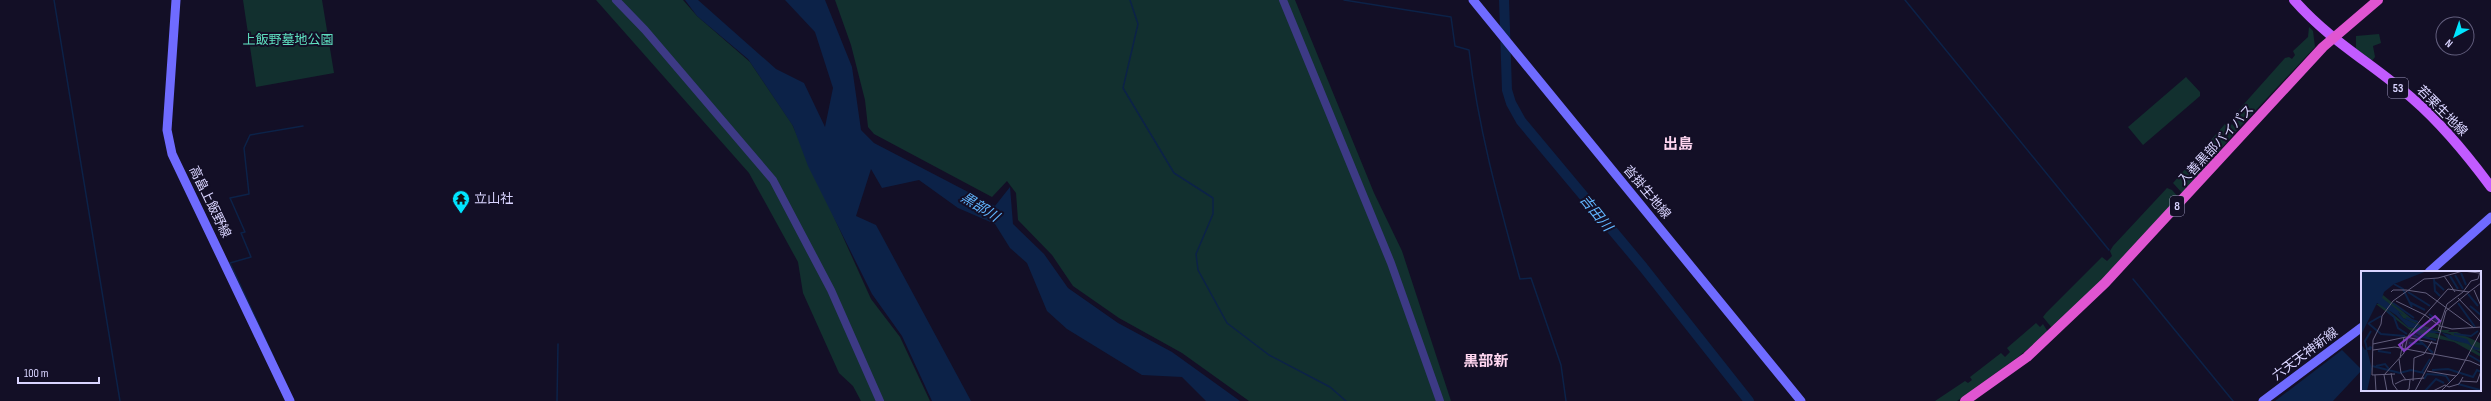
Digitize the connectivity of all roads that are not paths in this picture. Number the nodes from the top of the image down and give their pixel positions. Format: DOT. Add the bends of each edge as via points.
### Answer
graph roads {
  1 [pos="176,0"];
  2 [pos="616,0"];
  3 [pos="1283,0"];
  4 [pos="1473,0"];
  5 [pos="2294,0"];
  6 [pos="2378,0"];
  7 [pos="2332,38"];
  8 [pos="2491,187"];
  9 [pos="2491,217"];
  10 [pos="2431,271"];
  11 [pos="2361,328"];
  12 [pos="290,401"];
  13 [pos="880,401"];
  14 [pos="1440,401"];
  15 [pos="1800,401"];
  16 [pos="1965,401"];
  17 [pos="2263,401"];
  1 -- 12 [label="main road, 高畠上飯野線" via="167,130 172,154"];
  2 -- 13 [label="street" via="645,30 773,180 831,290"];
  3 -- 14 [label="street" via="1391,263"];
  4 -- 15 [label="main road, 沓掛生地線"];
  5 -- 7 [label="main road, 若栗生地線 / 53"];
  6 -- 7 [label="highway, 入善黒部バイパス / 8"];
  7 -- 8 [label="main road, 若栗生地線 / 53" via="2412,98 2451,136"];
  7 -- 16 [label="highway, 入善黒部バイパス / 8" via="2106,283 2026,356"];
  9 -- 10 [label="main road"];
  11 -- 17 [label="main road, 六天天神新線"];
}
